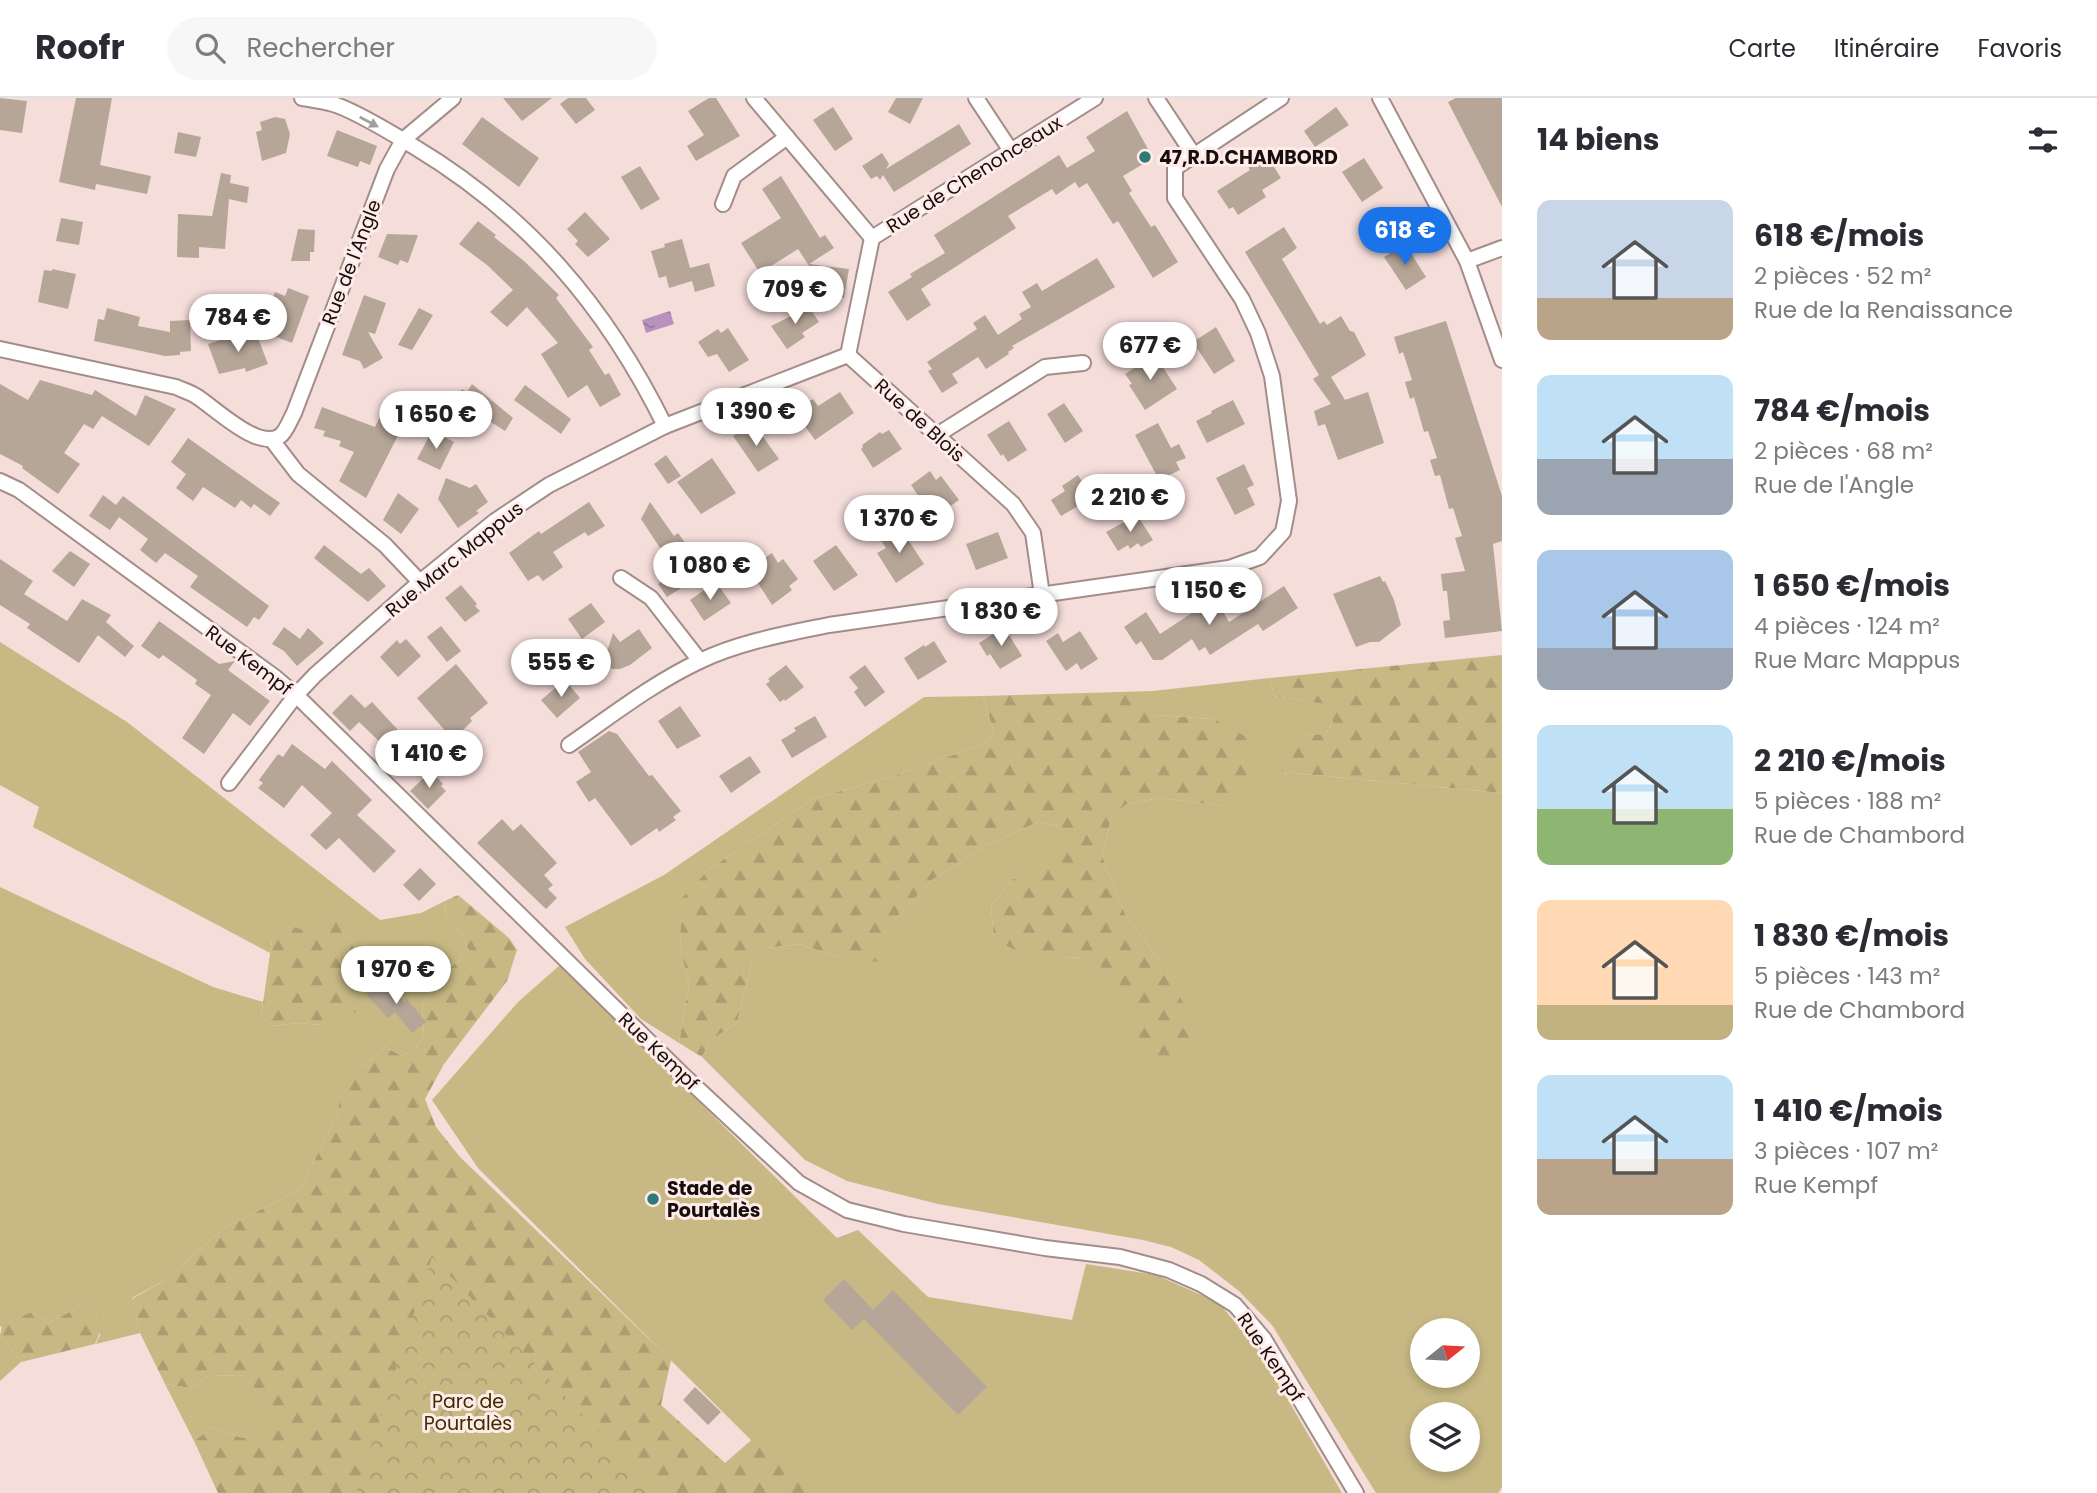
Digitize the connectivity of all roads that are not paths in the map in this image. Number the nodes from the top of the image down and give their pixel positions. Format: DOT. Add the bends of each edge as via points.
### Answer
graph roads {
  1 [pos="302,98"];
  2 [pos="453,98"];
  3 [pos="754,98"];
  4 [pos="976,98"];
  5 [pos="1095,98"];
  6 [pos="1156,98"];
  7 [pos="1281,98"];
  8 [pos="1380,98"];
  9 [pos="335,101"];
  10 [pos="787,137"];
  11 [pos="403,140"];
  12 [pos="1011,151"];
  13 [pos="1193,154"];
  14 [pos="723,204"];
  15 [pos="872,238"];
  16 [pos="1502,248"];
  17 [pos="1467,261"];
  18 [pos="0,349"];
  19 [pos="848,355"];
  20 [pos="1502,360"];
  21 [pos="1083,363"];
  22 [pos="665,426"];
  23 [pos="937,435"];
  24 [pos="272,440"];
  25 [pos="0,481"];
  26 [pos="621,578"];
  27 [pos="420,583"];
  28 [pos="1042,595"];
  29 [pos="700,661"];
  30 [pos="296,695"];
  31 [pos="569,746"];
  32 [pos="229,783"];
  33 [pos="1356,1493"];
  1 -- 9 [label="street"];
  2 -- 11 [label="street, Rue de l'Angle"];
  3 -- 10 [label="street"];
  4 -- 12 [label="street"];
  5 -- 12 [label="street, Rue de Chenonceaux"];
  6 -- 13 [label="street"];
  7 -- 13 [label="street"];
  8 -- 17 [label="street"];
  9 -- 11 [label="street, one-way"];
  10 -- 14 [label="street" via="734,176"];
  10 -- 15 [label="street"];
  11 -- 22 [label="street" via="505,212 558,263 624,350"];
  11 -- 24 [label="street, Rue de l'Angle" via="387,169 294,413 282,435"];
  12 -- 15 [label="street, Rue de Chenonceaux"];
  13 -- 28 [label="street" via="1175,168 1175,198 1242,299 1272,376 1289,501 1283,532 1260,557 1229,568"];
  15 -- 19 [label="street, Rue de Chenonceaux"];
  16 -- 17 [label="street"];
  17 -- 20 [label="street"];
  18 -- 24 [label="street" via="176,387 258,438"];
  19 -- 22 [label="street"];
  19 -- 23 [label="street, Rue de Blois"];
  21 -- 23 [label="street" via="1045,367"];
  22 -- 27 [label="street, Rue Marc Mappus" via="549,485 495,521"];
  23 -- 28 [label="street, Rue de Blois" via="1023,517 1033,533"];
  24 -- 27 [label="street" via="298,474 385,545"];
  25 -- 30 [label="street, Rue Kempf" via="19,490"];
  26 -- 29 [label="street" via="651,598"];
  27 -- 30 [label="street, Rue Marc Mappus"];
  28 -- 29 [label="street" via="776,635"];
  29 -- 31 [label="street"];
  30 -- 32 [label="street, Rue Marc Mappus"];
  30 -- 33 [label="street, Rue Kempf" via="671,1064 799,1183 848,1210 881,1219 1120,1257 1201,1284 1235,1305 1264,1339"];
}
